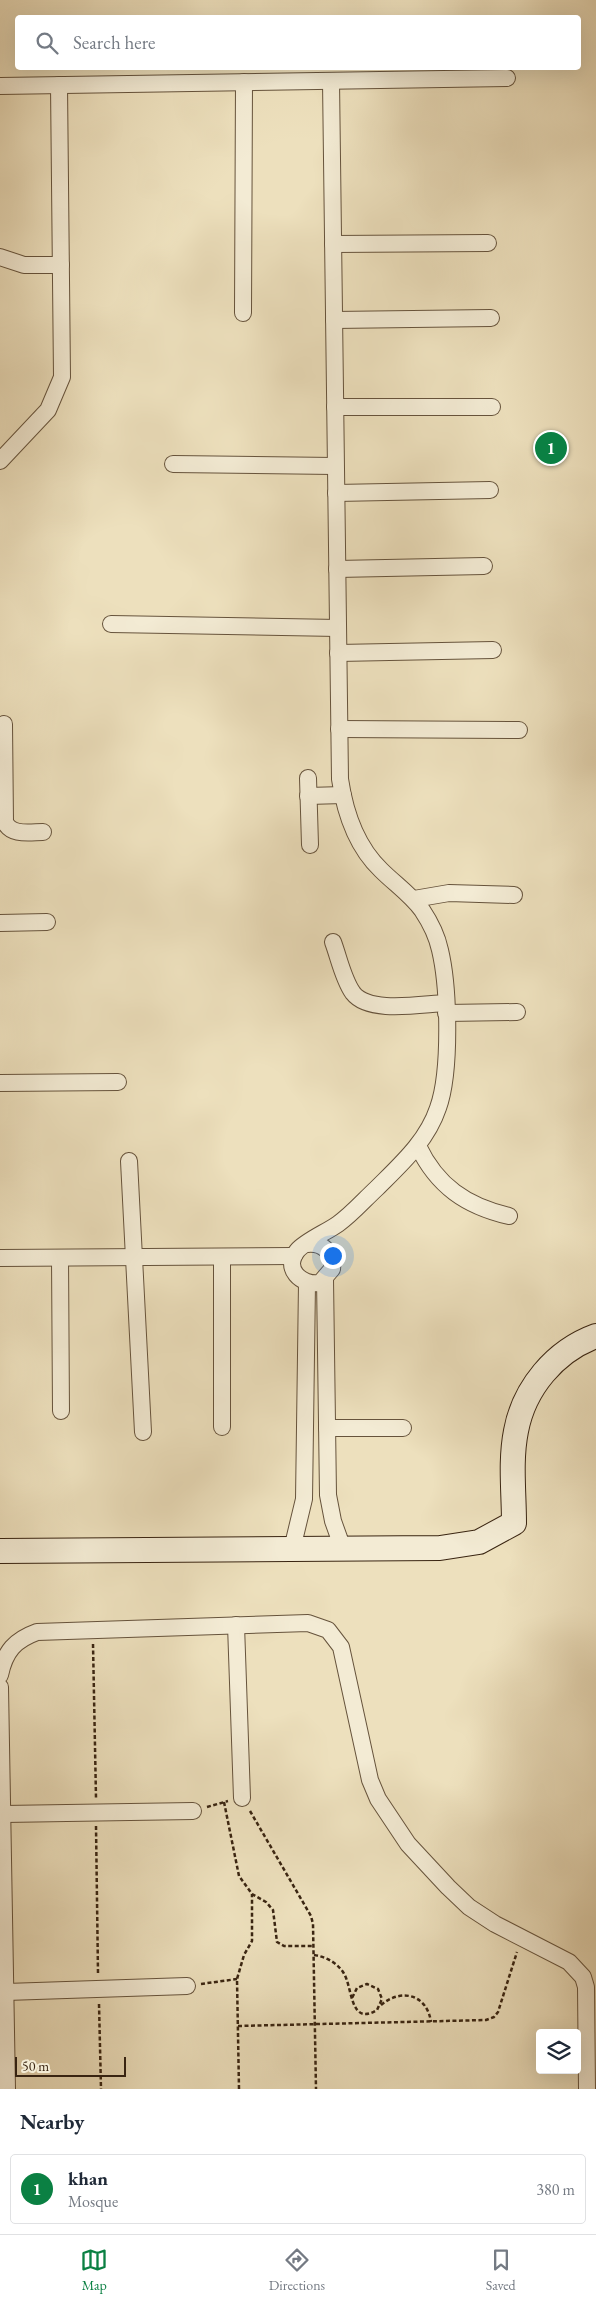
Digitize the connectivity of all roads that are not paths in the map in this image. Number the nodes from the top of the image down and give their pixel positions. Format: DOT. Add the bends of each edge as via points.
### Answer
graph roads {
  1 [pos="507,78"];
  2 [pos="331,81"];
  3 [pos="244,82"];
  4 [pos="59,85"];
  5 [pos="0,86"];
  6 [pos="488,243"];
  7 [pos="333,244"];
  8 [pos="0,257"];
  9 [pos="61,265"];
  10 [pos="243,314"];
  11 [pos="491,318"];
  12 [pos="334,320"];
  13 [pos="335,407"];
  14 [pos="492,407"];
  15 [pos="0,460"];
  16 [pos="174,464"];
  17 [pos="336,466"];
  18 [pos="490,490"];
  19 [pos="336,493"];
  20 [pos="484,566"];
  21 [pos="337,569"];
  22 [pos="111,624"];
  23 [pos="338,628"];
  24 [pos="493,650"];
  25 [pos="338,653"];
  26 [pos="4,724"];
  27 [pos="339,729"];
  28 [pos="518,730"];
  29 [pos="2,768"];
  30 [pos="308,778"];
  31 [pos="343,795"];
  32 [pos="308,796"];
  33 [pos="43,832"];
  34 [pos="310,845"];
  35 [pos="514,896"];
  36 [pos="414,899"];
  37 [pos="47,922"];
  38 [pos="0,923"];
  39 [pos="333,942"];
  40 [pos="446,1008"];
  41 [pos="517,1012"];
  42 [pos="118,1082"];
  43 [pos="0,1083"];
  44 [pos="418,1146"];
  45 [pos="129,1161"];
  46 [pos="509,1216"];
  47 [pos="347,1217"];
  48 [pos="307,1244"];
  49 [pos="294,1256"];
  50 [pos="222,1257"];
  51 [pos="0,1258"];
  52 [pos="60,1258"];
  53 [pos="134,1258"];
  54 [pos="333,1263"];
  55 [pos="325,1279"];
  56 [pos="308,1283"];
  57 [pos="596,1336"];
  58 [pos="60,1411"];
  59 [pos="222,1427"];
  60 [pos="327,1428"];
  61 [pos="403,1428"];
  62 [pos="143,1432"];
  63 [pos="305,1482"];
  64 [pos="327,1483"];
  65 [pos="292,1549"];
  66 [pos="343,1549"];
  67 [pos="0,1551"];
  68 [pos="236,1625"];
  69 [pos="0,1674"];
  70 [pos="0,1687"];
  71 [pos="242,1798"];
  72 [pos="193,1811"];
  73 [pos="4,1814"];
  74 [pos="187,1986"];
  75 [pos="6,1992"];
  76 [pos="7,2089"];
  77 [pos="587,2089"];
  1 -- 2 [label="street"];
  2 -- 3 [label="street"];
  2 -- 7 [label="street"];
  3 -- 4 [label="street"];
  3 -- 10 [label="street"];
  4 -- 5 [label="street"];
  4 -- 9 [label="street"];
  6 -- 7 [label="street"];
  7 -- 12 [label="street"];
  8 -- 9 [label="street" via="24,265"];
  9 -- 15 [label="street" via="63,364 59,388 41,420"];
  11 -- 12 [label="street"];
  12 -- 13 [label="street"];
  13 -- 14 [label="street"];
  13 -- 17 [label="street"];
  16 -- 17 [label="street"];
  17 -- 19 [label="street"];
  18 -- 19 [label="street"];
  19 -- 21 [label="street"];
  20 -- 21 [label="street"];
  21 -- 23 [label="street"];
  22 -- 23 [label="street"];
  23 -- 25 [label="street"];
  24 -- 25 [label="street"];
  25 -- 27 [label="street"];
  26 -- 29 [label="street"];
  27 -- 28 [label="street"];
  27 -- 31 [label="street"];
  29 -- 33 [label="street" via="6,826 16,832"];
  30 -- 32 [label="street"];
  31 -- 32 [label="street"];
  31 -- 36 [label="street" via="353,829 369,857"];
  32 -- 34 [label="street"];
  35 -- 36 [label="street" via="449,893"];
  36 -- 40 [label="street" via="430,923 438,943"];
  37 -- 38 [label="street"];
  39 -- 40 [label="street" via="349,986 364,1002 378,1006"];
  40 -- 41 [label="street"];
  40 -- 44 [label="street" via="443,1093"];
  42 -- 43 [label="street"];
  44 -- 46 [label="street" via="433,1172 453,1194 480,1208"];
  44 -- 47 [label="street"];
  45 -- 53 [label="street"];
  47 -- 48 [label="street"];
  47 -- 54 [label="street"];
  48 -- 49 [label="street"];
  48 -- 54 [label="street" via="324,1248"];
  49 -- 50 [label="street"];
  49 -- 56 [label="street" via="294,1273"];
  50 -- 53 [label="street"];
  50 -- 59 [label="street"];
  51 -- 52 [label="street"];
  52 -- 53 [label="street"];
  52 -- 58 [label="street"];
  53 -- 62 [label="street"];
  54 -- 55 [label="street"];
  55 -- 56 [label="street" via="320,1283"];
  55 -- 60 [label="street"];
  56 -- 63 [label="street"];
  57 -- 66 [label="street" via="560,1357 547,1369 527,1398 514,1448 514,1523 485,1540 453,1548"];
  60 -- 61 [label="street"];
  60 -- 64 [label="street"];
  63 -- 64 [label="street"];
  63 -- 65 [label="street" via="302,1515"];
  64 -- 66 [label="street" via="331,1515"];
  65 -- 66 [label="street"];
  65 -- 67 [label="street"];
  68 -- 69 [label="street" via="37,1632 10,1648"];
  68 -- 71 [label="street"];
  68 -- 77 [label="street" via="308,1623 328,1630 336,1638 344,1657 366,1768 378,1799 408,1844 469,1907 569,1962 583,1977 586,1987"];
  70 -- 73 [label="street"];
  72 -- 73 [label="street"];
  73 -- 75 [label="street"];
  74 -- 75 [label="street"];
  75 -- 76 [label="street"];
}
